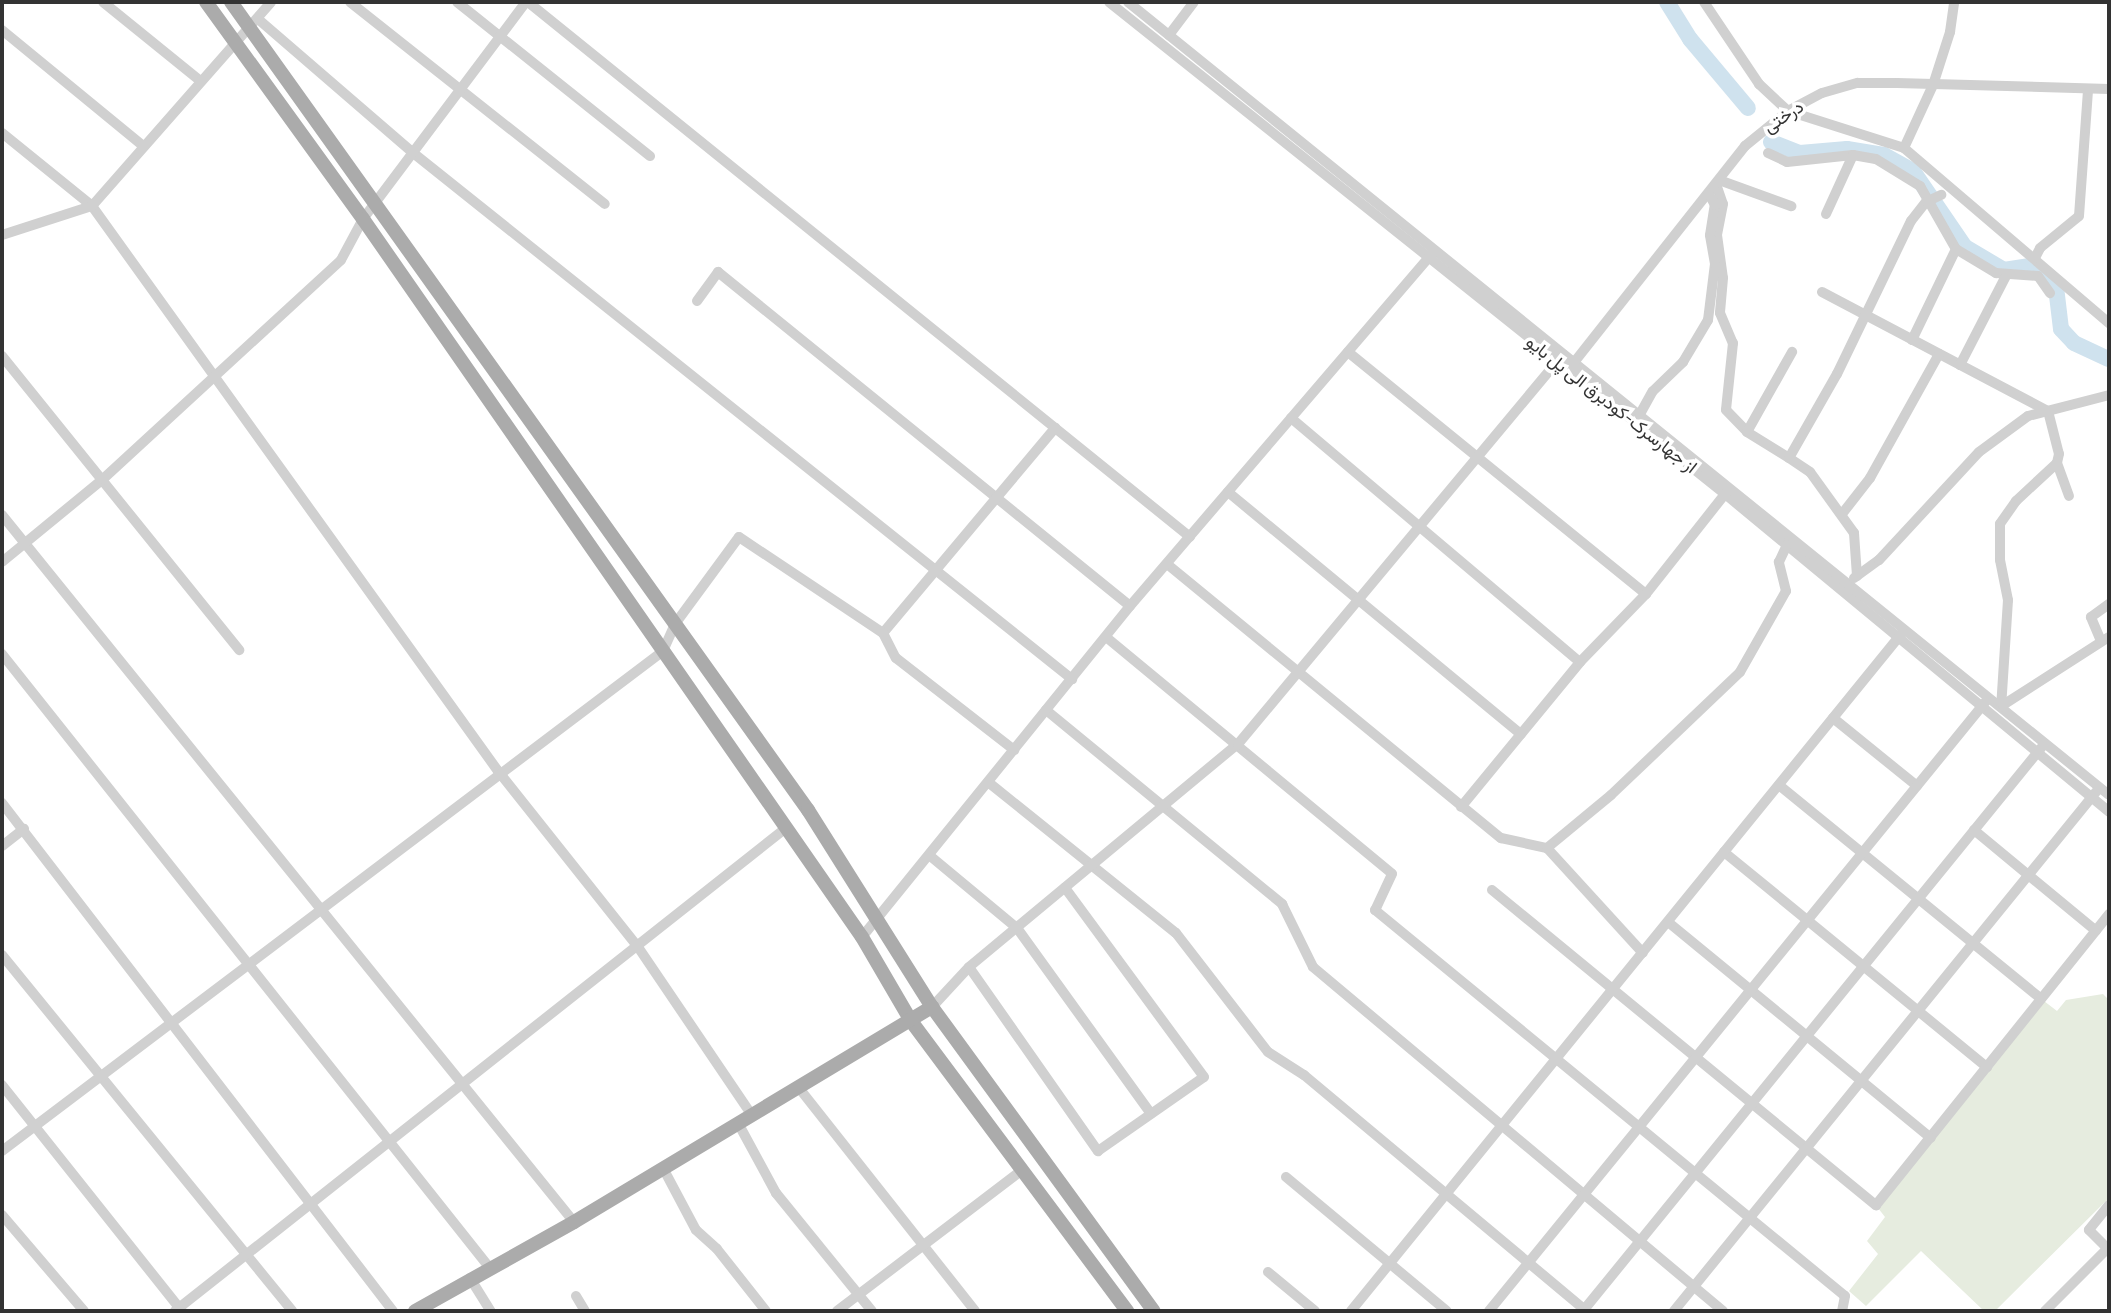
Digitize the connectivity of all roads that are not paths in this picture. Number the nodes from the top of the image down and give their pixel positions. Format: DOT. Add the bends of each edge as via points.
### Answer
graph roads {
  1 [pos="103,2"];
  2 [pos="206,2"];
  3 [pos="231,2"];
  4 [pos="271,2"];
  5 [pos="350,2"];
  6 [pos="457,2"];
  7 [pos="527,2"];
  8 [pos="1109,2"];
  9 [pos="1128,2"];
  10 [pos="1194,2"];
  11 [pos="1704,2"];
  12 [pos="1954,2"];
  13 [pos="254,23"];
  14 [pos="2,30"];
  15 [pos="1169,35"];
  16 [pos="500,36"];
  17 [pos="236,46"];
  18 [pos="198,79"];
  19 [pos="1933,85"];
  20 [pos="459,88"];
  21 [pos="2088,89"];
  22 [pos="2109,89"];
  23 [pos="1788,111"];
  24 [pos="2,133"];
  25 [pos="142,145"];
  26 [pos="1904,148"];
  27 [pos="412,152"];
  28 [pos="1768,153"];
  29 [pos="1853,155"];
  30 [pos="650,156"];
  31 [pos="1717,182"];
  32 [pos="1955,190"];
  33 [pos="1709,194"];
  34 [pos="376,201"];
  35 [pos="605,204"];
  36 [pos="92,206"];
  37 [pos="1791,206"];
  38 [pos="1826,214"];
  39 [pos="363,219"];
  40 [pos="2,235"];
  41 [pos="1956,249"];
  42 [pos="1432,254"];
  43 [pos="2035,258"];
  44 [pos="2006,276"];
  45 [pos="1718,277"];
  46 [pos="1822,292"];
  47 [pos="2050,293"];
  48 [pos="697,301"];
  49 [pos="1865,314"];
  50 [pos="2109,323"];
  51 [pos="1912,340"];
  52 [pos="1348,352"];
  53 [pos="1792,352"];
  54 [pos="1939,354"];
  55 [pos="2,356"];
  56 [pos="1561,357"];
  57 [pos="1960,365"];
  58 [pos="1572,366"];
  59 [pos="214,377"];
  60 [pos="2109,396"];
  61 [pos="2048,411"];
  62 [pos="1640,414"];
  63 [pos="1291,418"];
  64 [pos="1055,428"];
  65 [pos="1747,432"];
  66 [pos="1479,458"];
  67 [pos="1789,458"];
  68 [pos="2057,463"];
  69 [pos="103,479"];
  70 [pos="1228,492"];
  71 [pos="1725,494"];
  72 [pos="2069,496"];
  73 [pos="996,497"];
  74 [pos="1842,514"];
  75 [pos="2,515"];
  76 [pos="1420,527"];
  77 [pos="1189,537"];
  78 [pos="23,542"];
  79 [pos="1787,545"];
  80 [pos="2,562"];
  81 [pos="1167,564"];
  82 [pos="938,570"];
  83 [pos="1852,579"];
  84 [pos="1646,594"];
  85 [pos="1360,600"];
  86 [pos="2109,604"];
  87 [pos="1130,606"];
  88 [pos="675,624"];
  89 [pos="1903,632"];
  90 [pos="883,633"];
  91 [pos="1105,637"];
  92 [pos="2105,639"];
  93 [pos="239,650"];
  94 [pos="663,651"];
  95 [pos="2,654"];
  96 [pos="1580,662"];
  97 [pos="1298,675"];
  98 [pos="1072,678"];
  99 [pos="1990,695"];
  100 [pos="1983,705"];
  101 [pos="2003,705"];
  102 [pos="1046,710"];
  103 [pos="1995,715"];
  104 [pos="1833,718"];
  105 [pos="1521,734"];
  106 [pos="2047,740"];
  107 [pos="1238,744"];
  108 [pos="1014,750"];
  109 [pos="2038,751"];
  110 [pos="498,771"];
  111 [pos="988,782"];
  112 [pos="1779,785"];
  113 [pos="1917,786"];
  114 [pos="2105,791"];
  115 [pos="2092,797"];
  116 [pos="2,803"];
  117 [pos="1167,806"];
  118 [pos="1461,807"];
  119 [pos="2109,812"];
  120 [pos="786,828"];
  121 [pos="24,829"];
  122 [pos="1973,830"];
  123 [pos="2,846"];
  124 [pos="1547,848"];
  125 [pos="1724,852"];
  126 [pos="1862,853"];
  127 [pos="929,855"];
  128 [pos="1091,866"];
  129 [pos="2028,875"];
  130 [pos="1065,888"];
  131 [pos="1492,890"];
  132 [pos="1918,898"];
  133 [pos="321,906"];
  134 [pos="2109,914"];
  135 [pos="876,919"];
  136 [pos="1807,920"];
  137 [pos="1668,922"];
  138 [pos="1017,928"];
  139 [pos="2096,931"];
  140 [pos="862,937"];
  141 [pos="1972,942"];
  142 [pos="639,947"];
  143 [pos="1643,953"];
  144 [pos="2,955"];
  145 [pos="247,963"];
  146 [pos="1863,966"];
  147 [pos="969,967"];
  148 [pos="1751,990"];
  149 [pos="1612,991"];
  150 [pos="2041,999"];
  151 [pos="932,1007"];
  152 [pos="1918,1010"];
  153 [pos="171,1021"];
  154 [pos="911,1021"];
  155 [pos="1806,1036"];
  156 [pos="1558,1058"];
  157 [pos="1695,1060"];
  158 [pos="1987,1068"];
  159 [pos="97,1078"];
  160 [pos="1862,1081"];
  161 [pos="464,1084"];
  162 [pos="2,1085"];
  163 [pos="799,1088"];
  164 [pos="1751,1106"];
  165 [pos="751,1114"];
  166 [pos="1151,1114"];
  167 [pos="738,1123"];
  168 [pos="35,1124"];
  169 [pos="1640,1126"];
  170 [pos="1501,1128"];
  171 [pos="1931,1138"];
  172 [pos="389,1142"];
  173 [pos="1807,1146"];
  174 [pos="2,1151"];
  175 [pos="663,1168"];
  176 [pos="1021,1171"];
  177 [pos="1696,1172"];
  178 [pos="1286,1177"];
  179 [pos="1446,1195"];
  180 [pos="1583,1196"];
  181 [pos="310,1204"];
  182 [pos="2109,1205"];
  183 [pos="2,1215"];
  184 [pos="1750,1218"];
  185 [pos="574,1222"];
  186 [pos="1640,1242"];
  187 [pos="922,1245"];
  188 [pos="2108,1249"];
  189 [pos="245,1255"];
  190 [pos="1528,1263"];
  191 [pos="1390,1264"];
  192 [pos="489,1267"];
  193 [pos="1268,1272"];
  194 [pos="470,1278"];
  195 [pos="1694,1287"];
  196 [pos="858,1295"];
  197 [pos="576,1296"];
  198 [pos="179,1310"];
  199 [pos="84,1311"];
  200 [pos="292,1311"];
  201 [pos="393,1311"];
  202 [pos="415,1311"];
  203 [pos="491,1311"];
  204 [pos="584,1311"];
  205 [pos="766,1311"];
  206 [pos="836,1311"];
  207 [pos="872,1311"];
  208 [pos="975,1311"];
  209 [pos="1127,1311"];
  210 [pos="1154,1311"];
  211 [pos="1315,1311"];
  212 [pos="1351,1311"];
  213 [pos="1447,1311"];
  214 [pos="1489,1311"];
  215 [pos="1584,1311"];
  216 [pos="1674,1311"];
  217 [pos="1723,1311"];
  218 [pos="1842,1311"];
  219 [pos="2045,1311"];
  1 -- 18 [label="street"];
  2 -- 17 [label="main road"];
  3 -- 13 [label="main road"];
  4 -- 13 [label="street"];
  5 -- 20 [label="street"];
  6 -- 16 [label="street"];
  7 -- 16 [label="street"];
  7 -- 64 [label="street"];
  8 -- 42 [label="street, از جهارسرک-کودبرق الی پل بایو"];
  9 -- 15 [label="street, از جهارسرک-کودبرق الی پل بایو"];
  10 -- 15 [label="street"];
  11 -- 23 [label="street" via="1759,84"];
  12 -- 19 [label="street"];
  13 -- 17 [label="street"];
  13 -- 27 [label="street"];
  13 -- 34 [label="main road"];
  14 -- 25 [label="street"];
  15 -- 42 [label="street, از جهارسرک-کودبرق الی پل بایو"];
  16 -- 20 [label="street"];
  16 -- 30 [label="street"];
  17 -- 18 [label="street"];
  17 -- 39 [label="main road"];
  18 -- 25 [label="street"];
  19 -- 21 [label="street, درختی"];
  19 -- 23 [label="street, درختی" via="1858,83 1822,93"];
  19 -- 26 [label="street"];
  20 -- 27 [label="street"];
  20 -- 35 [label="street"];
  21 -- 22 [label="street, درختی"];
  21 -- 43 [label="street" via="2079,216 2040,248"];
  23 -- 26 [label="street"];
  23 -- 31 [label="street, درختی" via="1758,132"];
  24 -- 36 [label="street"];
  25 -- 36 [label="street"];
  26 -- 32 [label="street"];
  27 -- 34 [label="street"];
  27 -- 82 [label="street"];
  28 -- 29 [label="street" via="1787,162"];
  29 -- 38 [label="street"];
  29 -- 41 [label="street" via="1876,159 1920,186"];
  31 -- 33 [label="street, درختی"];
  31 -- 37 [label="street"];
  31 -- 45 [label="street" via="1723,204 1717,235"];
  32 -- 43 [label="street"];
  32 -- 49 [label="street, bridge" via="1926,202 1911,221"];
  33 -- 45 [label="street" via="1715,205 1710,235"];
  33 -- 58 [label="street, درختی"];
  34 -- 39 [label="street"];
  34 -- 88 [label="main road"];
  36 -- 40 [label="street"];
  36 -- 59 [label="street"];
  39 -- 59 [label="street" via="341,260"];
  39 -- 94 [label="main road"];
  41 -- 44 [label="street"];
  41 -- 51 [label="street"];
  42 -- 52 [label="street"];
  42 -- 56 [label="street, از جهارسرک-کودبرق الی پل بایو"];
  43 -- 50 [label="street"];
  44 -- 47 [label="street" via="2038,276"];
  44 -- 57 [label="street"];
  45 -- 62 [label="street" via="1707,320 1683,362 1654,391"];
  45 -- 65 [label="street" via="1720,313 1733,343 1726,410"];
  46 -- 49 [label="street"];
  48 -- 73 [label="street" via="718,272"];
  49 -- 51 [label="street"];
  49 -- 67 [label="street"];
  51 -- 54 [label="street"];
  52 -- 63 [label="street"];
  52 -- 66 [label="street"];
  53 -- 65 [label="street"];
  54 -- 57 [label="street"];
  54 -- 74 [label="street" via="1870,478"];
  55 -- 69 [label="street"];
  56 -- 58 [label="street, از جهارسرک-کودبرق الی پل بایو"];
  56 -- 66 [label="street"];
  57 -- 61 [label="street"];
  58 -- 62 [label="street, از جهارسرک-کودبرق الی پل بایو"];
  58 -- 71 [label="street, از جهارسرک-کودبرق الی پل بایو"];
  59 -- 69 [label="street"];
  59 -- 110 [label="street"];
  60 -- 61 [label="street"];
  61 -- 68 [label="street" via="2059,454"];
  61 -- 83 [label="street" via="2028,416 1979,452 1879,560"];
  62 -- 83 [label="street, از جهارسرک-کودبرق الی پل بایو"];
  63 -- 70 [label="street"];
  63 -- 76 [label="street"];
  64 -- 73 [label="street"];
  64 -- 77 [label="street"];
  65 -- 67 [label="street"];
  66 -- 76 [label="street"];
  66 -- 84 [label="street"];
  67 -- 74 [label="street" via="1810,472"];
  68 -- 72 [label="street"];
  68 -- 101 [label="street" via="2016,501 2000,524 2000,560 2008,600"];
  69 -- 78 [label="street"];
  69 -- 93 [label="street"];
  70 -- 77 [label="street"];
  70 -- 85 [label="street"];
  71 -- 79 [label="street, از جهارسرک-کودبرق الی پل بایو"];
  71 -- 84 [label="street"];
  73 -- 82 [label="street"];
  73 -- 87 [label="street"];
  74 -- 83 [label="street" via="1854,533"];
  75 -- 78 [label="street"];
  76 -- 85 [label="street"];
  76 -- 96 [label="street"];
  77 -- 81 [label="street"];
  78 -- 80 [label="street"];
  78 -- 133 [label="street"];
  79 -- 89 [label="street, از جهارسرک-کودبرق الی پل بایو"];
  79 -- 124 [label="street" via="1779,562 1786,591 1740,672 1611,795"];
  81 -- 87 [label="street"];
  81 -- 97 [label="street"];
  82 -- 90 [label="street"];
  82 -- 98 [label="street"];
  83 -- 89 [label="street, از جهارسرک-کودبرق الی پل بایو"];
  84 -- 96 [label="street"];
  85 -- 97 [label="street"];
  85 -- 105 [label="street"];
  86 -- 92 [label="street" via="2091,617"];
  87 -- 91 [label="street"];
  88 -- 90 [label="street" via="739,537"];
  88 -- 94 [label="street"];
  88 -- 135 [label="main road" via="808,810"];
  89 -- 99 [label="street, از جهارسرک-کودبرق الی پل بایو"];
  89 -- 100 [label="street, از جهارسرک-کودبرق الی پل بایو"];
  89 -- 104 [label="street"];
  90 -- 108 [label="street" via="896,658"];
  91 -- 98 [label="street"];
  91 -- 107 [label="street"];
  92 -- 101 [label="street"];
  94 -- 110 [label="street"];
  94 -- 120 [label="main road"];
  95 -- 145 [label="street"];
  96 -- 105 [label="street"];
  97 -- 107 [label="street"];
  97 -- 118 [label="street"];
  98 -- 102 [label="street"];
  99 -- 100 [label="street"];
  99 -- 101 [label="street, از جهارسرک-کودبرق الی پل بایو"];
  100 -- 103 [label="street, از جهارسرک-کودبرق الی پل بایو"];
  100 -- 113 [label="street"];
  101 -- 103 [label="street"];
  101 -- 106 [label="street, از جهارسرک-کودبرق الی پل بایو"];
  102 -- 108 [label="street"];
  102 -- 117 [label="street"];
  103 -- 109 [label="street, از جهارسرک-کودبرق الی پل بایو"];
  104 -- 112 [label="street"];
  104 -- 113 [label="street"];
  105 -- 118 [label="street"];
  106 -- 109 [label="street"];
  106 -- 114 [label="street, از جهارسرک-کودبرق الی پل بایو"];
  107 -- 117 [label="street"];
  107 -- 156 [label="street" via="1392,874 1375,910"];
  108 -- 111 [label="street"];
  109 -- 115 [label="street, از جهارسرک-کودبرق الی پل بایو"];
  109 -- 122 [label="street"];
  110 -- 133 [label="street"];
  110 -- 142 [label="street"];
  111 -- 127 [label="street"];
  111 -- 128 [label="street"];
  112 -- 125 [label="street"];
  112 -- 126 [label="street"];
  113 -- 126 [label="street"];
  114 -- 115 [label="street"];
  115 -- 119 [label="street, از جهارسرک-کودبرق الی پل بایو"];
  115 -- 129 [label="street"];
  116 -- 121 [label="street"];
  117 -- 128 [label="street"];
  117 -- 170 [label="street" via="1283,904 1313,967"];
  118 -- 124 [label="street" via="1501,838"];
  120 -- 140 [label="main road"];
  120 -- 142 [label="street"];
  121 -- 123 [label="street"];
  121 -- 153 [label="street"];
  122 -- 129 [label="street"];
  122 -- 132 [label="street"];
  124 -- 143 [label="street"];
  125 -- 136 [label="street"];
  125 -- 137 [label="street"];
  126 -- 132 [label="street"];
  126 -- 136 [label="street"];
  127 -- 135 [label="street"];
  127 -- 138 [label="street"];
  128 -- 130 [label="street"];
  128 -- 179 [label="street" via="1176,933 1268,1052 1304,1075"];
  129 -- 139 [label="street"];
  129 -- 141 [label="street"];
  130 -- 138 [label="street"];
  130 -- 166 [label="street" via="1203,1077"];
  131 -- 149 [label="street"];
  132 -- 141 [label="street"];
  132 -- 146 [label="street"];
  133 -- 145 [label="street"];
  133 -- 161 [label="street"];
  134 -- 139 [label="street"];
  135 -- 140 [label="street"];
  135 -- 151 [label="main road"];
  136 -- 146 [label="street"];
  136 -- 148 [label="street"];
  137 -- 143 [label="street"];
  137 -- 148 [label="street"];
  138 -- 147 [label="street"];
  138 -- 166 [label="street"];
  139 -- 150 [label="street"];
  140 -- 154 [label="main road"];
  141 -- 150 [label="street"];
  141 -- 152 [label="street"];
  142 -- 161 [label="street"];
  142 -- 165 [label="street"];
  143 -- 149 [label="street"];
  144 -- 159 [label="street"];
  145 -- 153 [label="street"];
  145 -- 172 [label="street"];
  146 -- 152 [label="street"];
  146 -- 155 [label="street"];
  147 -- 151 [label="street"];
  147 -- 166 [label="street" via="1098,1151"];
  148 -- 155 [label="street"];
  148 -- 157 [label="street"];
  149 -- 156 [label="street"];
  149 -- 157 [label="street"];
  150 -- 158 [label="street"];
  151 -- 154 [label="main road"];
  151 -- 210 [label="main road"];
  152 -- 158 [label="street"];
  152 -- 160 [label="street"];
  153 -- 159 [label="street"];
  153 -- 181 [label="street"];
  154 -- 163 [label="main road"];
  154 -- 176 [label="main road"];
  155 -- 160 [label="street"];
  155 -- 164 [label="street"];
  156 -- 169 [label="street"];
  156 -- 170 [label="street"];
  157 -- 164 [label="street"];
  157 -- 169 [label="street"];
  158 -- 171 [label="street"];
  159 -- 168 [label="street"];
  159 -- 189 [label="street"];
  160 -- 171 [label="street"];
  160 -- 173 [label="street"];
  161 -- 172 [label="street"];
  161 -- 185 [label="street"];
  162 -- 168 [label="street"];
  163 -- 165 [label="main road"];
  163 -- 187 [label="street"];
  164 -- 173 [label="street"];
  164 -- 177 [label="street"];
  165 -- 167 [label="main road"];
  167 -- 175 [label="main road"];
  167 -- 196 [label="street" via="776,1193"];
  168 -- 174 [label="street"];
  168 -- 198 [label="street"];
  169 -- 177 [label="street"];
  169 -- 180 [label="street"];
  170 -- 179 [label="street"];
  170 -- 180 [label="street"];
  171 -- 173 [label="street" via="1876,1205"];
  172 -- 181 [label="street"];
  172 -- 192 [label="street"];
  173 -- 184 [label="street"];
  175 -- 185 [label="main road"];
  175 -- 205 [label="street" via="696,1230"];
  176 -- 187 [label="street"];
  176 -- 209 [label="main road"];
  177 -- 184 [label="street"];
  177 -- 186 [label="street"];
  178 -- 191 [label="street"];
  179 -- 190 [label="street"];
  179 -- 191 [label="street"];
  180 -- 186 [label="street"];
  180 -- 190 [label="street"];
  181 -- 189 [label="street"];
  181 -- 201 [label="street"];
  182 -- 188 [label="street" via="2089,1230"];
  183 -- 199 [label="street"];
  184 -- 195 [label="street"];
  184 -- 218 [label="street" via="1844,1296"];
  185 -- 192 [label="main road"];
  186 -- 195 [label="street"];
  186 -- 215 [label="street"];
  187 -- 196 [label="street"];
  187 -- 208 [label="street"];
  188 -- 219 [label="street"];
  189 -- 198 [label="street"];
  189 -- 200 [label="street"];
  190 -- 214 [label="street"];
  190 -- 215 [label="street"];
  191 -- 212 [label="street"];
  191 -- 213 [label="street"];
  192 -- 194 [label="main road"];
  193 -- 211 [label="street"];
  194 -- 202 [label="main road"];
  194 -- 203 [label="street"];
  195 -- 216 [label="street"];
  195 -- 217 [label="street"];
  196 -- 206 [label="street"];
  196 -- 207 [label="street"];
  197 -- 204 [label="street"];
}
